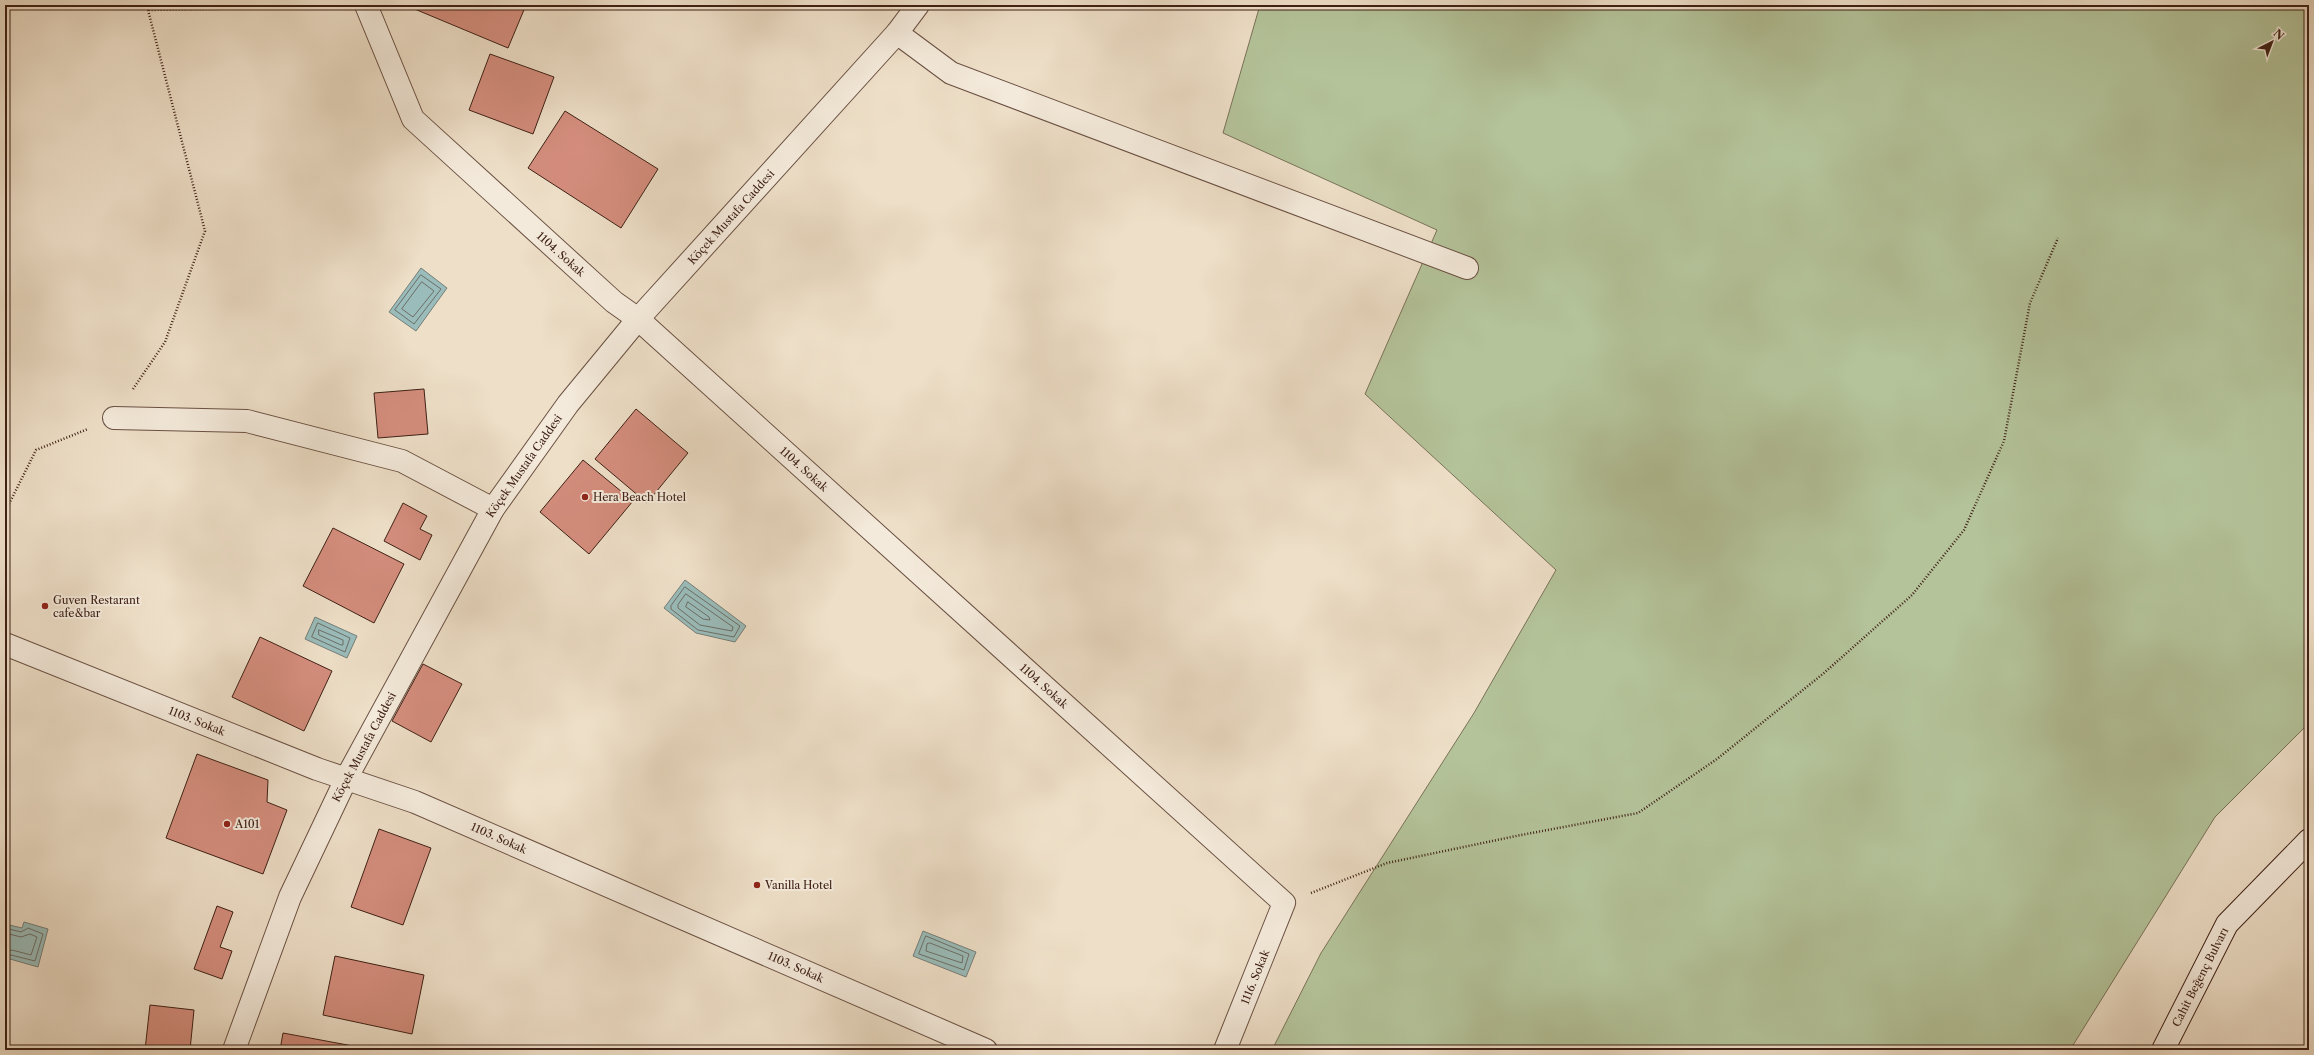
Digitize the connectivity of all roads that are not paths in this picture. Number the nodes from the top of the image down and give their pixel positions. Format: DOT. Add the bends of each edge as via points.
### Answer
graph roads {
  1 [pos="918,5"];
  2 [pos="366,6"];
  3 [pos="897,33"];
  4 [pos="1468,268"];
  5 [pos="638,319"];
  6 [pos="114,418"];
  7 [pos="493,509"];
  8 [pos="5,644"];
  9 [pos="347,777"];
  10 [pos="2309,840"];
  11 [pos="1284,903"];
  12 [pos="234,1050"];
  13 [pos="986,1050"];
  14 [pos="1225,1050"];
  15 [pos="2163,1050"];
  1 -- 3 [label="street, Köçek Mustafa Caddesi"];
  2 -- 5 [label="street, 1104. Sokak" via="413,119 614,302"];
  3 -- 4 [label="street" via="951,73"];
  3 -- 5 [label="street, Köçek Mustafa Caddesi"];
  5 -- 7 [label="street, Köçek Mustafa Caddesi" via="568,404"];
  5 -- 11 [label="street, 1104. Sokak"];
  6 -- 7 [label="street" via="247,420 402,461"];
  7 -- 9 [label="street, Köçek Mustafa Caddesi"];
  8 -- 9 [label="street, 1103. Sokak" via="317,769"];
  9 -- 12 [label="street, Köçek Mustafa Caddesi" via="290,897"];
  9 -- 13 [label="street, 1103. Sokak" via="415,802"];
  10 -- 15 [label="street, Cahit Beğenç Bulvarı" via="2227,924"];
  11 -- 14 [label="street, 1116. Sokak"];
}
